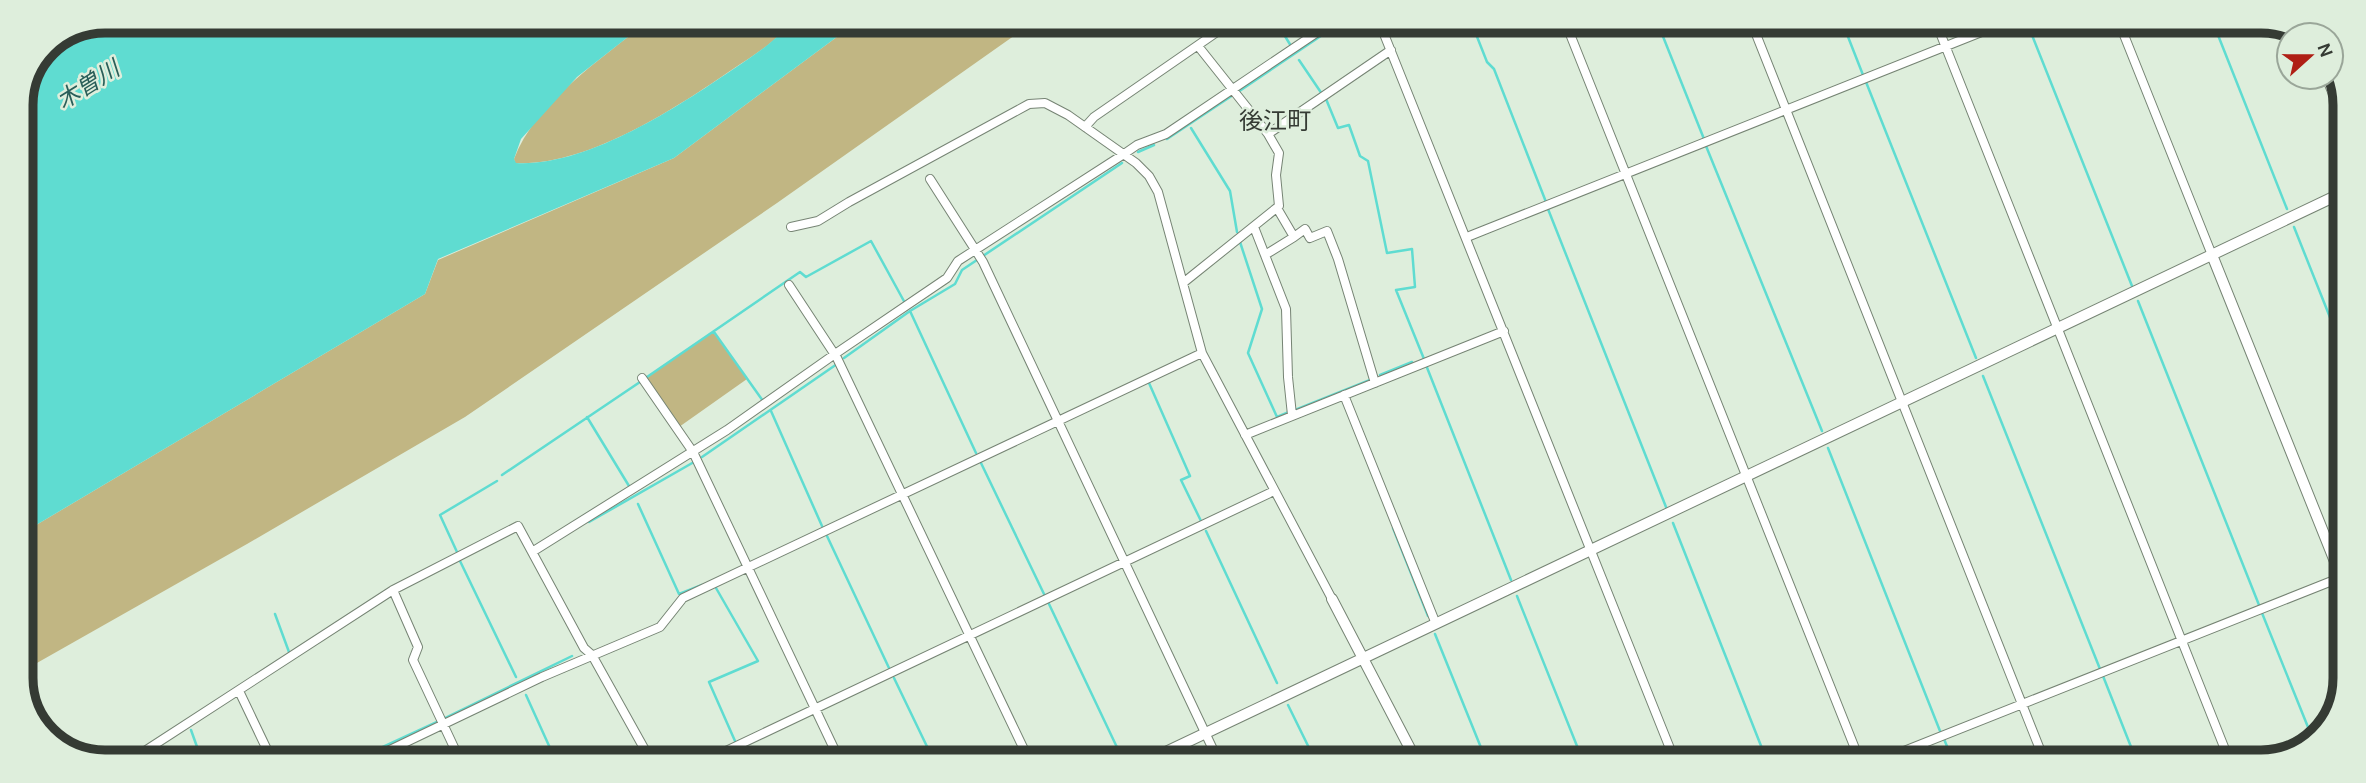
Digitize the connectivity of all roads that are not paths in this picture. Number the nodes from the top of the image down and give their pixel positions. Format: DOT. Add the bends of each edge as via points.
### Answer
graph roads {
  1 [pos="1216,33"];
  2 [pos="1316,33"];
  3 [pos="1384,33"];
  4 [pos="1570,33"];
  5 [pos="1755,33"];
  6 [pos="1940,33"];
  7 [pos="1978,33"];
  8 [pos="2123,33"];
  9 [pos="1198,46"];
  10 [pos="1945,46"];
  11 [pos="1391,50"];
  12 [pos="1234,89"];
  13 [pos="1785,110"];
  14 [pos="1085,127"];
  15 [pos="1268,134"];
  16 [pos="1124,154"];
  17 [pos="1626,174"];
  18 [pos="930,179"];
  19 [pos="2333,197"];
  20 [pos="1277,208"];
  21 [pos="791,227"];
  22 [pos="1254,227"];
  23 [pos="1294,237"];
  24 [pos="1467,237"];
  25 [pos="979,254"];
  26 [pos="1265,255"];
  27 [pos="2211,255"];
  28 [pos="1183,283"];
  29 [pos="789,285"];
  30 [pos="2057,328"];
  31 [pos="1504,331"];
  32 [pos="1202,353"];
  33 [pos="835,354"];
  34 [pos="642,378"];
  35 [pos="1375,383"];
  36 [pos="1344,395"];
  37 [pos="1902,403"];
  38 [pos="1292,415"];
  39 [pos="1058,421"];
  40 [pos="1245,435"];
  41 [pos="693,452"];
  42 [pos="1746,478"];
  43 [pos="1274,491"];
  44 [pos="902,495"];
  45 [pos="1592,550"];
  46 [pos="532,552"];
  47 [pos="2333,558"];
  48 [pos="1125,563"];
  49 [pos="748,567"];
  50 [pos="2333,581"];
  51 [pos="393,590"];
  52 [pos="1332,599"];
  53 [pos="1436,624"];
  54 [pos="970,637"];
  55 [pos="2181,640"];
  56 [pos="592,655"];
  57 [pos="1361,658"];
  58 [pos="239,691"];
  59 [pos="2022,704"];
  60 [pos="815,709"];
  61 [pos="443,724"];
  62 [pos="1205,733"];
  63 [pos="147,750"];
  64 [pos="267,750"];
  65 [pos="389,750"];
  66 [pos="455,750"];
  67 [pos="645,750"];
  68 [pos="728,750"];
  69 [pos="835,750"];
  70 [pos="1024,750"];
  71 [pos="1170,750"];
  72 [pos="1213,750"];
  73 [pos="1411,750"];
  74 [pos="1671,750"];
  75 [pos="1856,750"];
  76 [pos="1907,750"];
  77 [pos="2040,750"];
  78 [pos="2225,750"];
  1 -- 9 [label="street"];
  2 -- 12 [label="street"];
  3 -- 11 [label="street"];
  4 -- 17 [label="street"];
  5 -- 13 [label="street"];
  6 -- 10 [label="street"];
  7 -- 10 [label="street"];
  8 -- 27 [label="street"];
  9 -- 12 [label="street"];
  9 -- 14 [label="street"];
  10 -- 13 [label="street"];
  10 -- 30 [label="street"];
  11 -- 15 [label="street"];
  11 -- 24 [label="street"];
  12 -- 15 [label="street"];
  12 -- 16 [label="street" via="1166,134"];
  13 -- 17 [label="street"];
  13 -- 37 [label="street"];
  14 -- 16 [label="street"];
  14 -- 21 [label="street" via="1045,103 1029,104 818,221"];
  15 -- 20 [label="street" via="1279,153"];
  16 -- 25 [label="street"];
  16 -- 28 [label="street" via="1149,176 1158,192"];
  17 -- 24 [label="street"];
  17 -- 42 [label="street"];
  18 -- 25 [label="street"];
  19 -- 27 [label="street"];
  20 -- 22 [label="street"];
  20 -- 23 [label="street"];
  22 -- 26 [label="street"];
  22 -- 28 [label="street"];
  23 -- 26 [label="street"];
  23 -- 35 [label="street" via="1305,229 1310,238 1327,231"];
  24 -- 31 [label="street"];
  25 -- 33 [label="street" via="958,261 947,278"];
  25 -- 39 [label="street"];
  26 -- 38 [label="street" via="1286,309"];
  27 -- 30 [label="street"];
  27 -- 47 [label="street"];
  28 -- 32 [label="street"];
  29 -- 33 [label="street"];
  30 -- 37 [label="street"];
  30 -- 55 [label="street"];
  31 -- 35 [label="street"];
  31 -- 45 [label="street"];
  32 -- 39 [label="street"];
  32 -- 40 [label="street"];
  33 -- 41 [label="street"];
  33 -- 44 [label="street"];
  34 -- 41 [label="street"];
  35 -- 36 [label="street"];
  36 -- 38 [label="street"];
  36 -- 53 [label="street"];
  37 -- 42 [label="street"];
  37 -- 59 [label="street"];
  38 -- 40 [label="street"];
  39 -- 44 [label="street"];
  39 -- 48 [label="street"];
  40 -- 43 [label="street"];
  41 -- 46 [label="street"];
  41 -- 49 [label="street"];
  42 -- 45 [label="street"];
  42 -- 75 [label="street"];
  43 -- 48 [label="street"];
  43 -- 52 [label="street"];
  44 -- 49 [label="street"];
  44 -- 54 [label="street"];
  45 -- 53 [label="street"];
  45 -- 74 [label="street"];
  46 -- 51 [label="street" via="518,526"];
  46 -- 56 [label="street"];
  48 -- 54 [label="street"];
  48 -- 62 [label="street"];
  49 -- 56 [label="street" via="683,598 660,627"];
  49 -- 60 [label="street"];
  50 -- 55 [label="street"];
  51 -- 58 [label="street"];
  51 -- 61 [label="street" via="418,647 413,660"];
  52 -- 57 [label="street"];
  53 -- 57 [label="street"];
  54 -- 60 [label="street"];
  54 -- 70 [label="street"];
  55 -- 59 [label="street"];
  55 -- 78 [label="street"];
  56 -- 61 [label="street"];
  56 -- 67 [label="street"];
  57 -- 62 [label="street"];
  57 -- 73 [label="street"];
  58 -- 63 [label="street"];
  58 -- 64 [label="street"];
  59 -- 76 [label="street"];
  59 -- 77 [label="street"];
  60 -- 68 [label="street"];
  60 -- 69 [label="street"];
  61 -- 65 [label="street"];
  61 -- 66 [label="street"];
  62 -- 71 [label="street"];
  62 -- 72 [label="street"];
}
